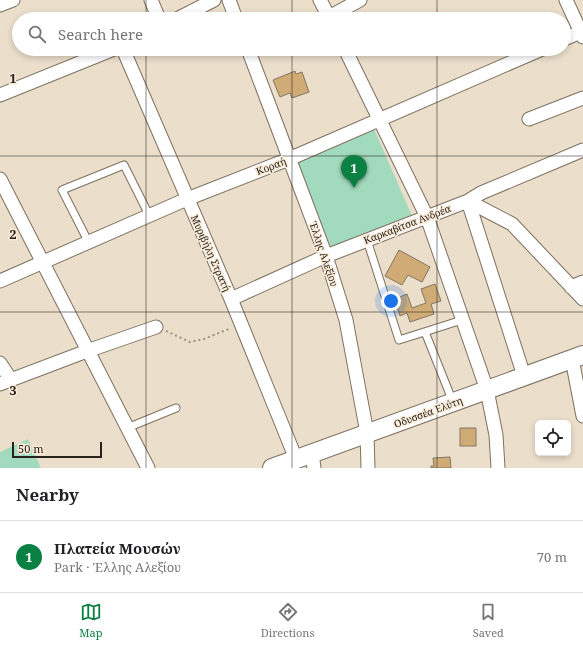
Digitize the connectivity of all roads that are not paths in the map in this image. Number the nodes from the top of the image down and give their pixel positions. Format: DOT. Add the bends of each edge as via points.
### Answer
graph roads {
  1 [pos="13,0"];
  2 [pos="151,0"];
  3 [pos="214,0"];
  4 [pos="229,0"];
  5 [pos="320,0"];
  6 [pos="360,0"];
  7 [pos="566,0"];
  8 [pos="0,4"];
  9 [pos="156,12"];
  10 [pos="191,12"];
  11 [pos="233,12"];
  12 [pos="326,12"];
  13 [pos="339,12"];
  14 [pos="582,33"];
  15 [pos="571,37"];
  16 [pos="97,56"];
  17 [pos="126,56"];
  18 [pos="251,56"];
  19 [pos="348,56"];
  20 [pos="526,56"];
  21 [pos="0,95"];
  22 [pos="583,98"];
  23 [pos="380,119"];
  24 [pos="528,120"];
  25 [pos="583,150"];
  26 [pos="289,159"];
  27 [pos="0,180"];
  28 [pos="187,199"];
  29 [pos="468,200"];
  30 [pos="149,215"];
  31 [pos="427,217"];
  32 [pos="367,240"];
  33 [pos="88,242"];
  34 [pos="326,256"];
  35 [pos="42,262"];
  36 [pos="0,281"];
  37 [pos="583,282"];
  38 [pos="571,287"];
  39 [pos="231,299"];
  40 [pos="583,299"];
  41 [pos="462,320"];
  42 [pos="156,326"];
  43 [pos="425,332"];
  44 [pos="87,351"];
  45 [pos="578,357"];
  46 [pos="0,363"];
  47 [pos="524,376"];
  48 [pos="6,382"];
  49 [pos="487,390"];
  50 [pos="453,402"];
  51 [pos="176,408"];
  52 [pos="583,416"];
  53 [pos="127,428"];
  54 [pos="367,433"];
  55 [pos="296,459"];
  56 [pos="313,461"];
  57 [pos="148,468"];
  58 [pos="272,468"];
  59 [pos="368,468"];
  60 [pos="498,468"];
  1 -- 8 [label="street"];
  2 -- 9 [label="street"];
  3 -- 10 [label="street"];
  4 -- 11 [label="street"];
  5 -- 12 [label="street"];
  6 -- 13 [label="street"];
  7 -- 14 [label="street"];
  14 -- 15 [label="street"];
  16 -- 21 [label="street"];
  17 -- 28 [label="street, Μυριβήλη Στρατή"];
  18 -- 26 [label="street, Έλλης Αλεξίου"];
  19 -- 23 [label="street"];
  20 -- 23 [label="street, Κοραή"];
  22 -- 24 [label="street"];
  23 -- 26 [label="street, Κοραή"];
  23 -- 31 [label="street"];
  25 -- 29 [label="street, Καρκαβίτσα Ανδρέα"];
  26 -- 28 [label="street, Κοραή"];
  26 -- 34 [label="street, Έλλης Αλεξίου"];
  27 -- 35 [label="street"];
  28 -- 30 [label="street, Κοραή"];
  28 -- 39 [label="street, Μυριβήλη Στρατή"];
  29 -- 31 [label="street, Καρκαβίτσα Ανδρέα"];
  29 -- 38 [label="street" via="512,224"];
  29 -- 47 [label="street"];
  30 -- 33 [label="street, Κοραή"];
  30 -- 33 [label="lane" via="124,165 62,190"];
  31 -- 32 [label="street, Καρκαβίτσα Ανδρέα"];
  31 -- 41 [label="street"];
  32 -- 34 [label="street, Καρκαβίτσα Ανδρέα"];
  32 -- 43 [label="lane" via="399,340"];
  33 -- 35 [label="street, Κοραή"];
  34 -- 39 [label="street, Καρκαβίτσα Ανδρέα"];
  34 -- 54 [label="street, Έλλης Αλεξίου" via="346,320"];
  35 -- 36 [label="street, Κοραή"];
  35 -- 44 [label="street"];
  37 -- 38 [label="street"];
  38 -- 40 [label="street"];
  39 -- 55 [label="street, Μυριβήλη Στρατή"];
  41 -- 43 [label="lane"];
  41 -- 49 [label="street"];
  42 -- 44 [label="street"];
  43 -- 50 [label="lane"];
  44 -- 48 [label="street"];
  44 -- 53 [label="street"];
  45 -- 47 [label="street, Οδυσσέα Ελύτη"];
  45 -- 52 [label="street"];
  46 -- 48 [label="street"];
  47 -- 49 [label="street, Οδυσσέα Ελύτη"];
  49 -- 50 [label="street, Οδυσσέα Ελύτη"];
  49 -- 60 [label="street" via="496,435"];
  50 -- 54 [label="street, Οδυσσέα Ελύτη"];
  51 -- 53 [label="lane"];
  53 -- 57 [label="street"];
  54 -- 56 [label="street, Οδυσσέα Ελύτη"];
  54 -- 59 [label="street, Έλλης Αλεξίου"];
  55 -- 56 [label="street, Οδυσσέα Ελύτη"];
  55 -- 58 [label="street, Οδυσσέα Ελύτη"];
}
